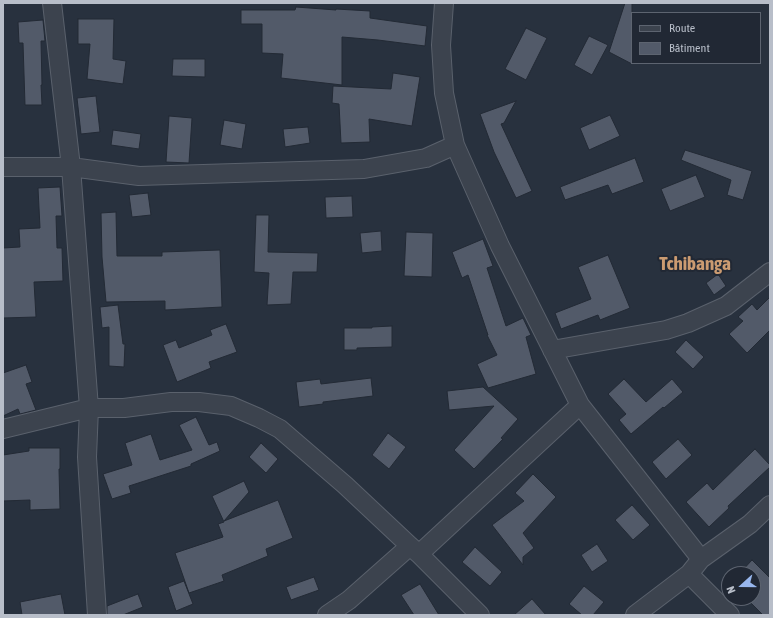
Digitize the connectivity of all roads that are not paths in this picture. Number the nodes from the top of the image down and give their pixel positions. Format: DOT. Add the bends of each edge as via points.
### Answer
graph roads {
  1 [pos="52,3"];
  2 [pos="444,3"];
  3 [pos="455,144"];
  4 [pos="3,167"];
  5 [pos="71,167"];
  6 [pos="770,272"];
  7 [pos="552,350"];
  8 [pos="580,405"];
  9 [pos="89,408"];
  10 [pos="3,429"];
  11 [pos="770,505"];
  12 [pos="414,550"];
  13 [pos="701,559"];
  14 [pos="689,574"];
  15 [pos="97,615"];
  16 [pos="327,615"];
  17 [pos="480,615"];
  18 [pos="635,615"];
  19 [pos="730,615"];
  1 -- 5 [label="street"];
  2 -- 3 [label="street" via="441,45 444,93"];
  3 -- 5 [label="street" via="426,158 364,169 139,176"];
  3 -- 7 [label="street" via="500,246"];
  4 -- 5 [label="street"];
  5 -- 9 [label="street"];
  6 -- 7 [label="street" via="726,306 688,323 666,330"];
  7 -- 8 [label="street"];
  8 -- 12 [label="street"];
  8 -- 13 [label="street"];
  9 -- 10 [label="street"];
  9 -- 12 [label="street" via="199,402 231,406 259,418 280,429 345,484"];
  9 -- 15 [label="street" via="87,457"];
  11 -- 13 [label="street" via="750,524"];
  12 -- 16 [label="street"];
  12 -- 17 [label="street"];
  13 -- 14 [label="street"];
  14 -- 18 [label="street"];
  14 -- 19 [label="street"];
}
